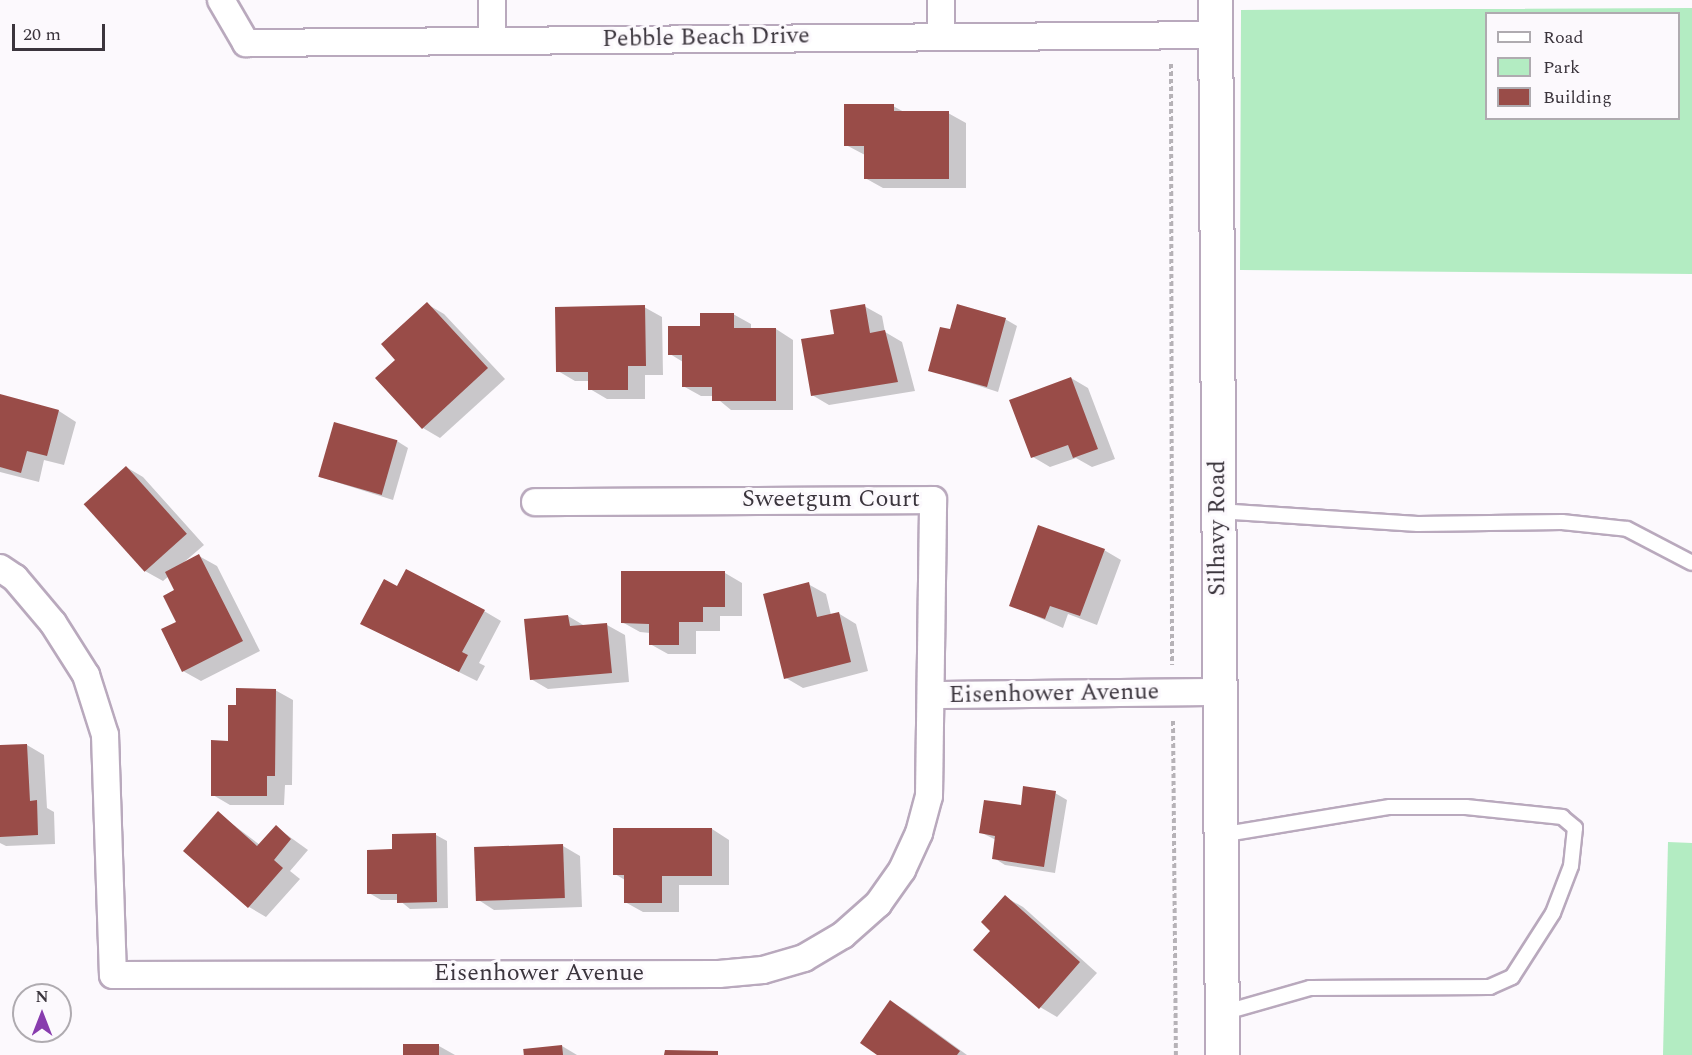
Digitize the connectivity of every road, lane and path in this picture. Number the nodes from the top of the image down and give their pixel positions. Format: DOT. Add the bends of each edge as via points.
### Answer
graph roads {
  1 [pos="221,0"];
  2 [pos="492,0"];
  3 [pos="941,0"];
  4 [pos="1215,0"];
  5 [pos="941,35"];
  6 [pos="1172,35"];
  7 [pos="1215,35"];
  8 [pos="492,40"];
  9 [pos="534,502"];
  10 [pos="1218,511"];
  11 [pos="1692,563"];
  12 [pos="0,568"];
  13 [pos="1173,692"];
  14 [pos="1219,692"];
  15 [pos="932,696"];
  16 [pos="1220,835"];
  17 [pos="1222,1013"];
  18 [pos="1176,1055"];
  19 [pos="1222,1055"];
  1 -- 8 [label="street, Pebble Beach Drive" via="246,43"];
  2 -- 8 [label="street"];
  3 -- 5 [label="street"];
  4 -- 7 [label="street, Silhavy Road"];
  5 -- 6 [label="street, Pebble Beach Drive"];
  5 -- 8 [label="street, Pebble Beach Drive"];
  6 -- 7 [label="street, Pebble Beach Drive"];
  6 -- 13 [label="path"];
  7 -- 10 [label="street, Silhavy Road"];
  9 -- 15 [label="street, Sweetgum Court" via="933,500"];
  10 -- 11 [label="lane" via="1418,524 1562,522 1627,529"];
  10 -- 14 [label="street, Silhavy Road"];
  12 -- 15 [label="street, Eisenhower Avenue" via="15,578 53,623 86,675 105,735 113,975 719,974 763,970 804,958 843,935 878,904 902,870 929,796"];
  13 -- 14 [label="street, Eisenhower Avenue"];
  13 -- 15 [label="street, Eisenhower Avenue"];
  13 -- 18 [label="path"];
  14 -- 16 [label="street, Silhavy Road"];
  16 -- 17 [label="street, Silhavy Road"];
  16 -- 17 [label="lane" via="1390,807 1466,807 1562,817 1575,828 1571,866 1553,913 1512,977 1490,987 1310,988"];
  17 -- 19 [label="street, Silhavy Road"];
}
